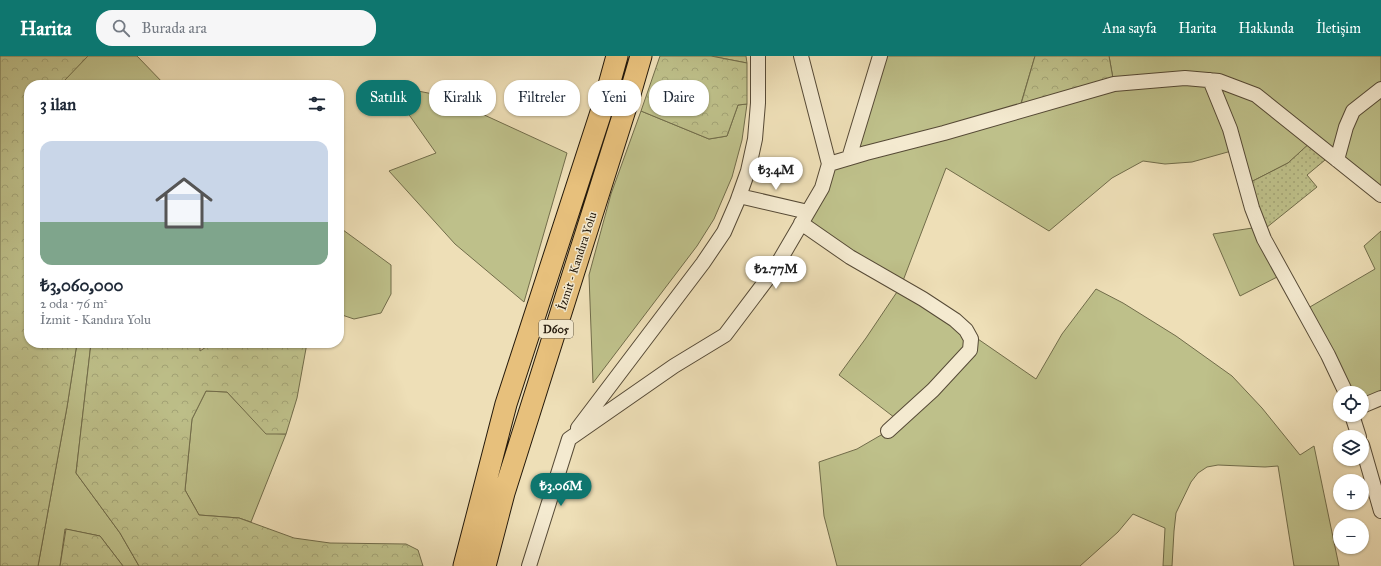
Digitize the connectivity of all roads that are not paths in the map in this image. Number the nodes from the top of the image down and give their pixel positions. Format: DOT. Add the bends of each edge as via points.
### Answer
graph roads {
  1 [pos="617,56"];
  2 [pos="641,56"];
  3 [pos="758,56"];
  4 [pos="801,56"];
  5 [pos="880,56"];
  6 [pos="1210,80"];
  7 [pos="1381,89"];
  8 [pos="849,158"];
  9 [pos="1337,160"];
  10 [pos="829,164"];
  11 [pos="1381,195"];
  12 [pos="739,196"];
  13 [pos="805,218"];
  14 [pos="1343,386"];
  15 [pos="1381,398"];
  16 [pos="1369,403"];
  17 [pos="888,431"];
  18 [pos="569,439"];
  19 [pos="1368,466"];
  20 [pos="1381,511"];
  21 [pos="464,566"];
  22 [pos="485,566"];
  23 [pos="529,566"];
  1 -- 21 [label="highway" via="604,104 506,404"];
  2 -- 22 [label="highway, İzmit - Kandıra Yolu / D605" via="504,493"];
  3 -- 12 [label="street" via="755,139"];
  4 -- 10 [label="street"];
  5 -- 8 [label="street"];
  6 -- 8 [label="street" via="1185,78 1114,84"];
  6 -- 9 [label="street" via="1256,95"];
  6 -- 14 [label="street" via="1230,129 1252,208 1264,239"];
  7 -- 9 [label="street" via="1353,111"];
  8 -- 10 [label="street"];
  9 -- 11 [label="street"];
  10 -- 13 [label="street" via="822,188"];
  12 -- 13 [label="street"];
  12 -- 18 [label="street" via="724,232 703,263"];
  13 -- 17 [label="street" via="850,257 948,316 966,330 971,339 970,350 933,390"];
  13 -- 18 [label="street" via="774,270 725,335 674,366"];
  15 -- 16 [label="street"];
  18 -- 23 [label="street"];
  19 -- 20 [label="street"];
}
